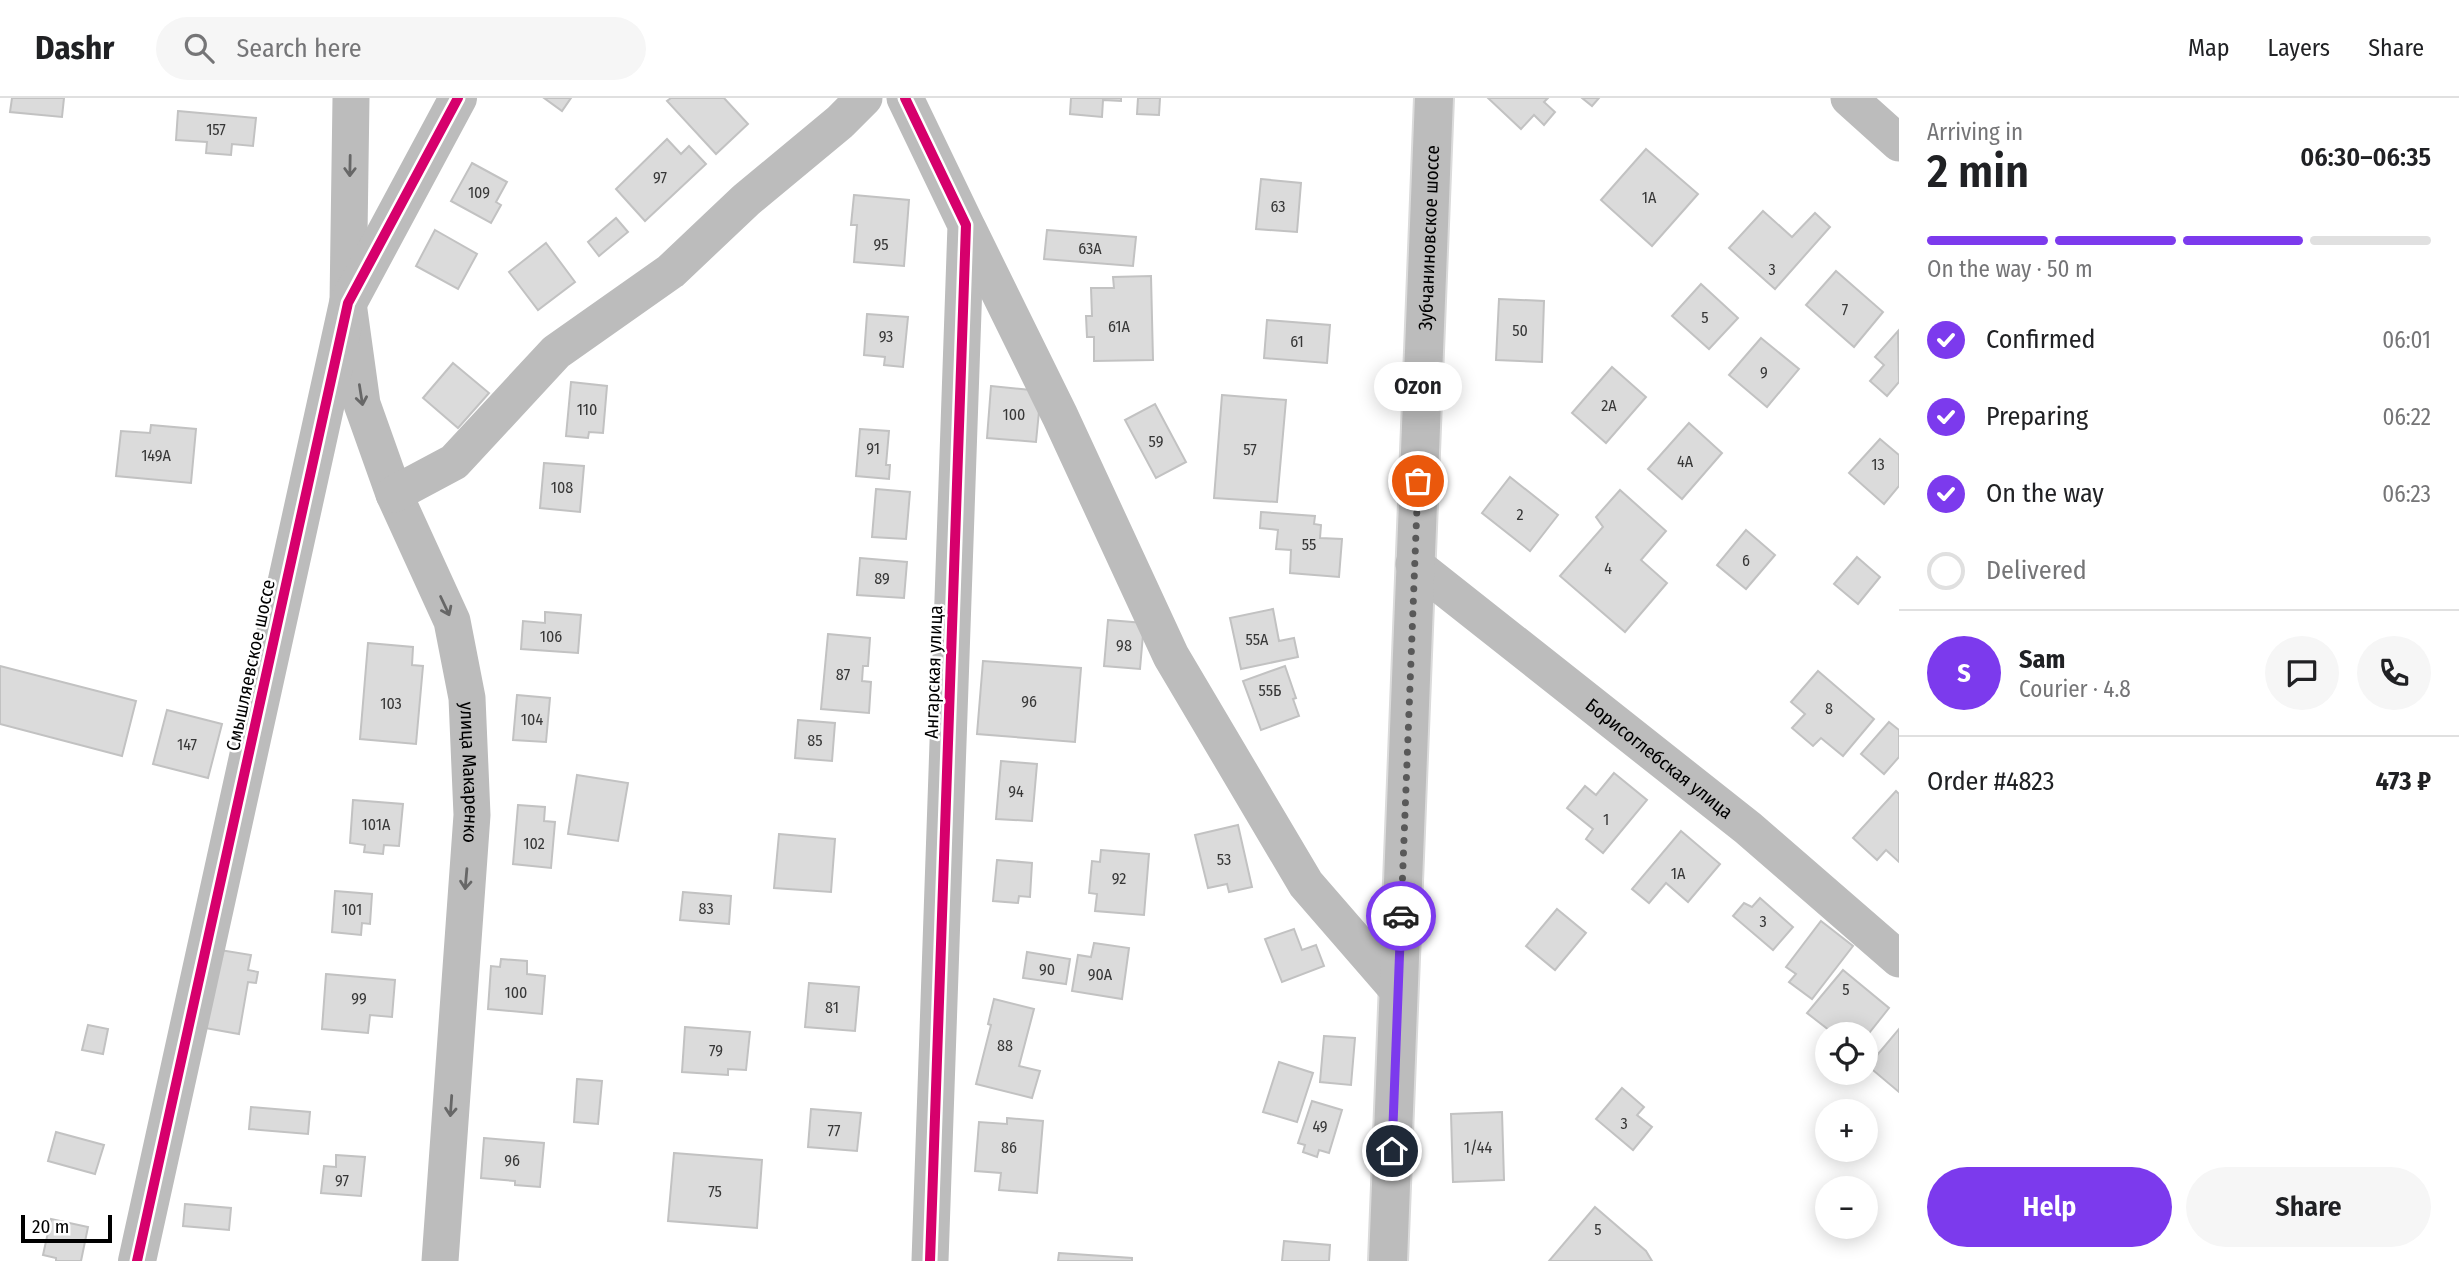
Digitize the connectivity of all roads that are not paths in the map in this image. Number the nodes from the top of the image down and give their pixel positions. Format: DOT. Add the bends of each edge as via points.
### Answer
graph roads {
  1 [pos="351,98"];
  2 [pos="458,98"];
  3 [pos="864,98"];
  4 [pos="905,98"];
  5 [pos="1434,98"];
  6 [pos="1849,98"];
  7 [pos="1899,143"];
  8 [pos="966,225"];
  9 [pos="348,303"];
  10 [pos="394,494"];
  11 [pos="1414,564"];
  12 [pos="1899,959"];
  13 [pos="1398,990"];
  14 [pos="1389,1260"];
  15 [pos="137,1261"];
  16 [pos="440,1261"];
  17 [pos="930,1261"];
  1 -- 9 [label="street, улица Макаренко, one-way"];
  2 -- 9 [label="street, Смышляевское шоссе"];
  3 -- 10 [label="street" via="671,271 556,352 454,462"];
  4 -- 8 [label="street, Ангарская улица"];
  5 -- 11 [label="street, Зубчаниновское шоссе"];
  6 -- 7 [label="street"];
  8 -- 13 [label="street" via="1171,656 1306,884"];
  8 -- 17 [label="street, Ангарская улица"];
  9 -- 10 [label="street, улица Макаренко, one-way" via="362,404"];
  9 -- 15 [label="street, Смышляевское шоссе"];
  10 -- 16 [label="street, улица Макаренко, one-way" via="452,621 467,698 471,816"];
  11 -- 12 [label="street, Борисоглебская улица" via="1748,828"];
  11 -- 13 [label="street, Зубчаниновское шоссе"];
  13 -- 14 [label="street, Зубчаниновское шоссе"];
}
